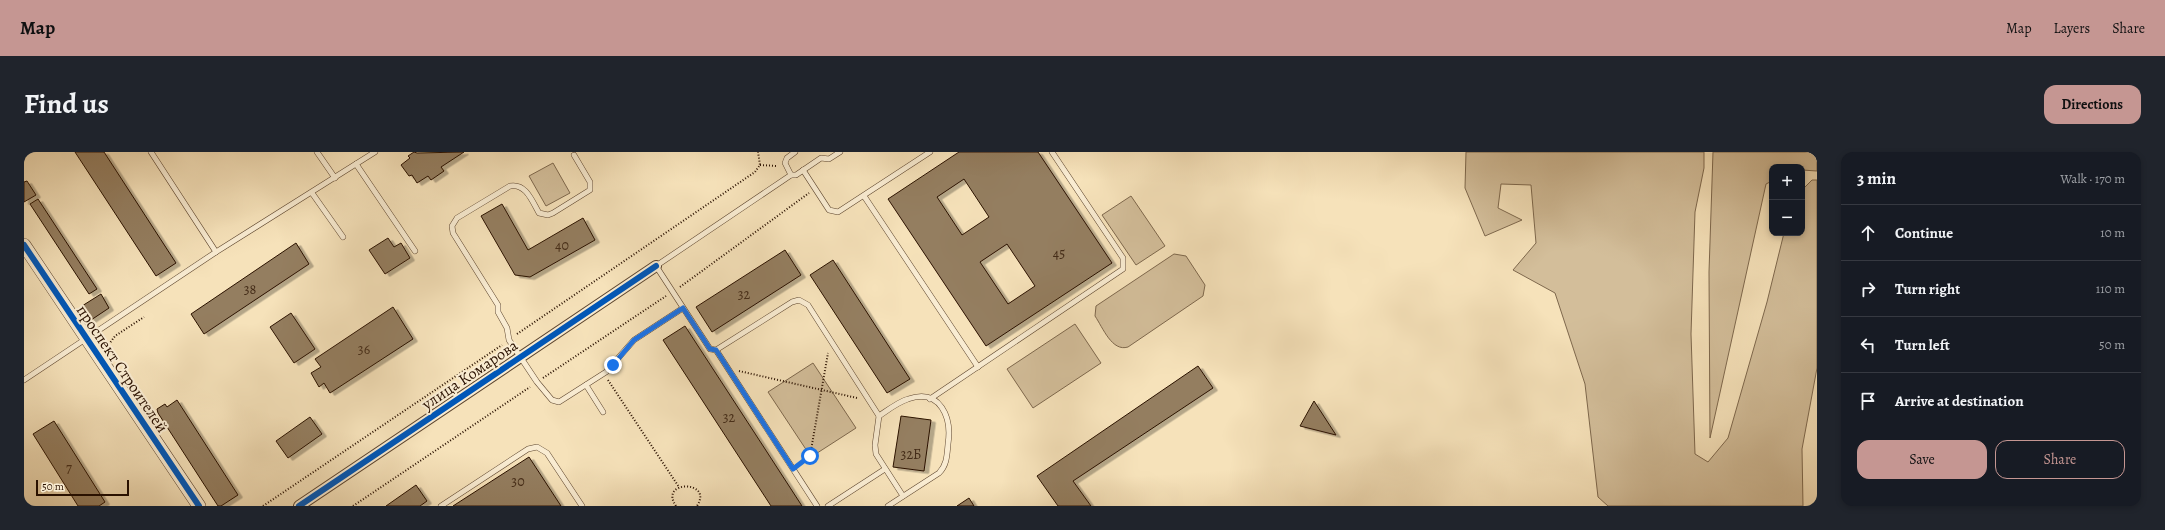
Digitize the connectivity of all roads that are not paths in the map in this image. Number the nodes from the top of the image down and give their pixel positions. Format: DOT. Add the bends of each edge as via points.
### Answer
graph roads {
  1 [pos="150,152"];
  2 [pos="316,152"];
  3 [pos="375,152"];
  4 [pos="795,152"];
  5 [pos="840,152"];
  6 [pos="930,152"];
  7 [pos="1052,152"];
  8 [pos="574,155"];
  9 [pos="356,164"];
  10 [pos="803,170"];
  11 [pos="791,174"];
  12 [pos="334,178"];
  13 [pos="312,193"];
  14 [pos="864,196"];
  15 [pos="343,237"];
  16 [pos="24,245"];
  17 [pos="415,251"];
  18 [pos="216,252"];
  19 [pos="656,266"];
  20 [pos="683,308"];
  21 [pos="86,339"];
  22 [pos="716,350"];
  23 [pos="519,357"];
  24 [pos="978,367"];
  25 [pos="24,380"];
  26 [pos="586,386"];
  27 [pos="930,399"];
  28 [pos="603,412"];
  29 [pos="879,416"];
  30 [pos="885,469"];
  31 [pos="903,496"];
  32 [pos="199,506"];
  33 [pos="299,506"];
  34 [pos="441,506"];
  35 [pos="582,506"];
  36 [pos="817,506"];
  37 [pos="828,506"];
  38 [pos="888,506"];
  1 -- 18 [label="lane"];
  2 -- 12 [label="lane"];
  3 -- 9 [label="lane"];
  4 -- 11 [label="lane" via="787,158 785,166"];
  5 -- 10 [label="lane" via="829,159 821,158"];
  6 -- 14 [label="lane"];
  7 -- 24 [label="lane" via="1123,258 1123,269"];
  8 -- 23 [label="lane" via="590,182 590,190 553,213 539,213 524,188 514,185 454,222 453,233 498,305 498,312 507,328 509,340"];
  9 -- 12 [label="lane"];
  9 -- 17 [label="lane"];
  10 -- 11 [label="lane" via="794,176"];
  10 -- 14 [label="lane" via="829,210 841,211"];
  11 -- 19 [label="lane"];
  12 -- 13 [label="lane"];
  13 -- 15 [label="lane"];
  13 -- 18 [label="lane"];
  14 -- 24 [label="lane"];
  16 -- 21 [label="street, проспект Строителей"];
  18 -- 21 [label="lane"];
  19 -- 20 [label="lane"];
  19 -- 23 [label="street, улица Комарова"];
  20 -- 22 [label="lane" via="710,349"];
  20 -- 26 [label="lane" via="634,340 604,374"];
  21 -- 25 [label="lane"];
  21 -- 32 [label="street, проспект Строителей"];
  22 -- 29 [label="lane" via="795,301 802,301 808,306"];
  22 -- 36 [label="lane"];
  23 -- 26 [label="lane" via="552,400 562,401"];
  23 -- 33 [label="street, улица Комарова"];
  24 -- 27 [label="lane"];
  26 -- 28 [label="lane"];
  27 -- 29 [label="lane" via="907,399"];
  27 -- 31 [label="lane" via="941,405 949,423 946,461 939,473"];
  29 -- 30 [label="lane" via="875,448"];
  30 -- 31 [label="lane"];
  30 -- 37 [label="lane"];
  31 -- 38 [label="lane"];
  34 -- 35 [label="lane" via="528,449 537,447 547,453"];
}
